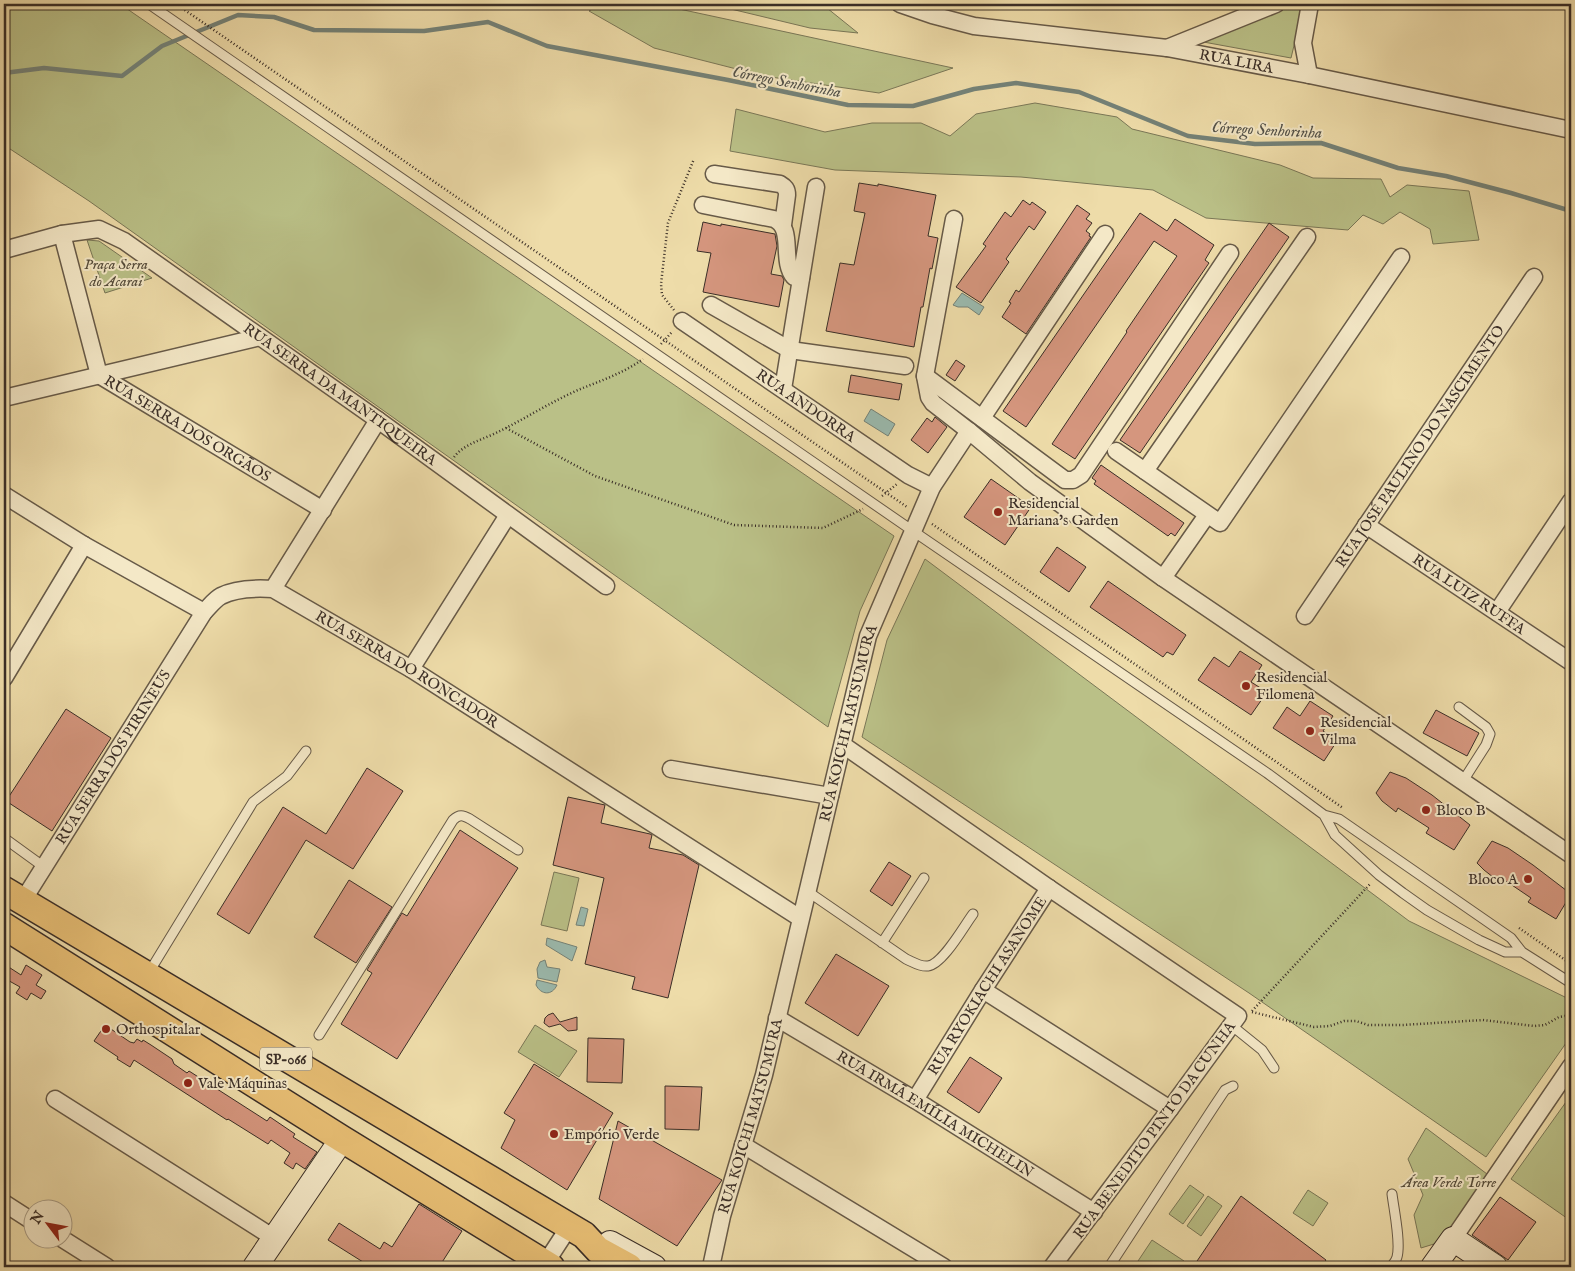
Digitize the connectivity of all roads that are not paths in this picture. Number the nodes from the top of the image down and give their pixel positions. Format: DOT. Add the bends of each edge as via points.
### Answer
graph roads {
  1 [pos="149,4"];
  2 [pos="900,4"];
  3 [pos="1276,4"];
  4 [pos="1310,4"];
  5 [pos="1167,48"];
  6 [pos="1309,75"];
  7 [pos="1571,130"];
  8 [pos="714,174"];
  9 [pos="816,187"];
  10 [pos="703,205"];
  11 [pos="954,219"];
  12 [pos="783,225"];
  13 [pos="62,234"];
  14 [pos="1105,234"];
  15 [pos="1307,237"];
  16 [pos="4,250"];
  17 [pos="1230,253"];
  18 [pos="1401,257"];
  19 [pos="1534,276"];
  20 [pos="801,278"];
  21 [pos="710,305"];
  22 [pos="682,321"];
  23 [pos="260,337"];
  24 [pos="790,350"];
  25 [pos="905,366"];
  26 [pos="99,375"];
  27 [pos="925,376"];
  28 [pos="783,389"];
  29 [pos="4,398"];
  30 [pos="982,418"];
  31 [pos="378,420"];
  32 [pos="969,431"];
  33 [pos="1116,451"];
  34 [pos="1145,471"];
  35 [pos="932,487"];
  36 [pos="4,495"];
  37 [pos="1571,501"];
  38 [pos="323,510"];
  39 [pos="1207,514"];
  40 [pos="508,515"];
  41 [pos="1366,525"];
  42 [pos="913,531"];
  43 [pos="84,545"];
  44 [pos="1163,578"];
  45 [pos="606,586"];
  46 [pos="273,589"];
  47 [pos="204,612"];
  48 [pos="1497,612"];
  49 [pos="1305,616"];
  50 [pos="1571,662"];
  51 [pos="411,669"];
  52 [pos="4,678"];
  53 [pos="1459,707"];
  54 [pos="842,745"];
  55 [pos="306,752"];
  56 [pos="671,769"];
  57 [pos="1463,780"];
  58 [pos="830,796"];
  59 [pos="1324,815"];
  60 [pos="4,838"];
  61 [pos="518,850"];
  62 [pos="1571,855"];
  63 [pos="44,867"];
  64 [pos="924,878"];
  65 [pos="1049,888"];
  66 [pos="807,891"];
  67 [pos="13,896"];
  68 [pos="973,914"];
  69 [pos="800,918"];
  70 [pos="4,926"];
  71 [pos="882,943"];
  72 [pos="1522,952"];
  73 [pos="147,976"];
  74 [pos="1571,983"];
  75 [pos="984,990"];
  76 [pos="1240,1017"];
  77 [pos="777,1018"];
  78 [pos="319,1035"];
  79 [pos="1571,1066"];
  80 [pos="1274,1068"];
  81 [pos="1233,1086"];
  82 [pos="55,1099"];
  83 [pos="915,1100"];
  84 [pos="1170,1109"];
  85 [pos="342,1139"];
  86 [pos="743,1145"];
  87 [pos="1392,1194"];
  88 [pos="4,1203"];
  89 [pos="1094,1212"];
  90 [pos="22,1215"];
  91 [pos="576,1231"];
  92 [pos="274,1238"];
  93 [pos="1453,1239"];
  94 [pos="72,1245"];
  95 [pos="546,1266"];
  96 [pos="107,1267"];
  97 [pos="254,1267"];
  98 [pos="629,1267"];
  99 [pos="654,1267"];
  100 [pos="711,1267"];
  101 [pos="944,1267"];
  102 [pos="1052,1267"];
  103 [pos="1109,1267"];
  104 [pos="1391,1267"];
  105 [pos="1433,1267"];
  106 [pos="1494,1267"];
  1 -- 42 [label="lane"];
  2 -- 5 [label="street, RUA LIRA" via="974,26"];
  3 -- 5 [label="street"];
  4 -- 6 [label="street" via="1303,42"];
  5 -- 6 [label="street, RUA LIRA"];
  6 -- 7 [label="street, RUA LIRA"];
  8 -- 12 [label="street" via="784,186 787,195"];
  9 -- 20 [label="street"];
  10 -- 12 [label="street" via="774,219"];
  11 -- 27 [label="street"];
  12 -- 20 [label="street" via="789,268 794,277"];
  13 -- 16 [label="street, RUA SERRA DA MANTIQUEIRA"];
  13 -- 23 [label="street, RUA SERRA DA MANTIQUEIRA" via="99,229 124,241"];
  13 -- 26 [label="street, RUA SERRA DOS ORGÃOS"];
  14 -- 30 [label="street"];
  15 -- 34 [label="street"];
  17 -- 30 [label="street" via="1081,475 1065,480"];
  18 -- 39 [label="street" via="1220,523"];
  19 -- 41 [label="street, RUA JOSÉ PAULINO DO NASCIMENTO"];
  20 -- 24 [label="street"];
  21 -- 24 [label="street"];
  22 -- 28 [label="street, RUA ANDORRA"];
  23 -- 26 [label="street"];
  23 -- 31 [label="street, RUA SERRA DA MANTIQUEIRA"];
  24 -- 25 [label="street"];
  24 -- 28 [label="street"];
  26 -- 29 [label="street"];
  26 -- 38 [label="street, RUA SERRA DOS ORGÃOS"];
  27 -- 30 [label="street"];
  27 -- 32 [label="street" via="933,403"];
  28 -- 35 [label="street, RUA ANDORRA" via="908,475"];
  31 -- 38 [label="street"];
  31 -- 40 [label="street, RUA SERRA DA MANTIQUEIRA"];
  32 -- 35 [label="street, RUA KOICHI MATSUMURA"];
  32 -- 44 [label="street" via="1030,482"];
  33 -- 34 [label="street"];
  34 -- 39 [label="street"];
  35 -- 42 [label="street, RUA KOICHI MATSUMURA"];
  36 -- 43 [label="street"];
  37 -- 48 [label="street"];
  38 -- 46 [label="street"];
  39 -- 44 [label="street"];
  40 -- 45 [label="street, RUA SERRA DA MANTIQUEIRA"];
  40 -- 51 [label="street"];
  41 -- 48 [label="street, RUA LUIZ RUFFA"];
  41 -- 49 [label="street, RUA JOSÉ PAULINO DO NASCIMENTO"];
  42 -- 54 [label="street, RUA KOICHI MATSUMURA" via="868,636"];
  42 -- 59 [label="lane"];
  43 -- 47 [label="street"];
  43 -- 52 [label="street"];
  44 -- 57 [label="street"];
  46 -- 47 [label="street" via="241,590 220,596"];
  46 -- 51 [label="street, RUA SERRA DO RONCADOR"];
  47 -- 63 [label="street, RUA SERRA DOS PIRINEUS"];
  48 -- 50 [label="street, RUA LUIZ RUFFA"];
  51 -- 69 [label="street, RUA SERRA DO RONCADOR"];
  53 -- 57 [label="lane" via="1490,734"];
  54 -- 58 [label="street, RUA KOICHI MATSUMURA"];
  54 -- 65 [label="street"];
  55 -- 73 [label="lane" via="287,776 253,802"];
  56 -- 58 [label="street"];
  57 -- 62 [label="street"];
  58 -- 66 [label="street, RUA KOICHI MATSUMURA"];
  59 -- 72 [label="lane" via="1339,819 1511,938"];
  59 -- 72 [label="lane" via="1335,835 1379,875 1427,910 1505,952"];
  60 -- 63 [label="lane"];
  61 -- 78 [label="lane" via="463,815 453,820"];
  63 -- 67 [label="street, RUA SERRA DOS PIRINEUS"];
  64 -- 71 [label="lane"];
  65 -- 75 [label="street, RUA RYOKIACHI ASANOME"];
  65 -- 76 [label="street, RUA RYOKIACHI ASANOME"];
  66 -- 69 [label="street, RUA KOICHI MATSUMURA"];
  66 -- 71 [label="lane"];
  67 -- 73 [label="main road, SP-066"];
  68 -- 71 [label="lane" via="937,962 928,966 919,966"];
  69 -- 77 [label="street, RUA KOICHI MATSUMURA"];
  70 -- 85 [label="main road, SP-066"];
  72 -- 74 [label="lane"];
  73 -- 91 [label="main road, SP-066"];
  75 -- 83 [label="street, RUA RYOKIACHI ASANOME"];
  75 -- 84 [label="street"];
  76 -- 80 [label="lane"];
  76 -- 84 [label="street, RUA BENEDITO PINTO DA CUNHA"];
  77 -- 83 [label="street, RUA IRMÃ EMÍLIA MICHELIN"];
  77 -- 86 [label="street, RUA KOICHI MATSUMURA"];
  79 -- 93 [label="street"];
  81 -- 103 [label="lane" via="1225,1090"];
  82 -- 92 [label="street"];
  83 -- 89 [label="street, RUA IRMÃ EMÍLIA MICHELIN"];
  84 -- 89 [label="street, RUA BENEDITO PINTO DA CUNHA"];
  85 -- 92 [label="street"];
  85 -- 95 [label="main road, SP-066"];
  86 -- 100 [label="street, RUA KOICHI MATSUMURA"];
  86 -- 101 [label="street"];
  87 -- 104 [label="lane" via="1398,1249"];
  88 -- 90 [label="street"];
  89 -- 102 [label="street, RUA BENEDITO PINTO DA CUNHA"];
  91 -- 95 [label="street"];
  91 -- 98 [label="main road, SP-066" via="598,1250"];
  91 -- 99 [label="street" via="604,1240"];
  92 -- 97 [label="street"];
  93 -- 105 [label="street"];
  93 -- 106 [label="street"];
  94 -- 96 [label="street"];
}
